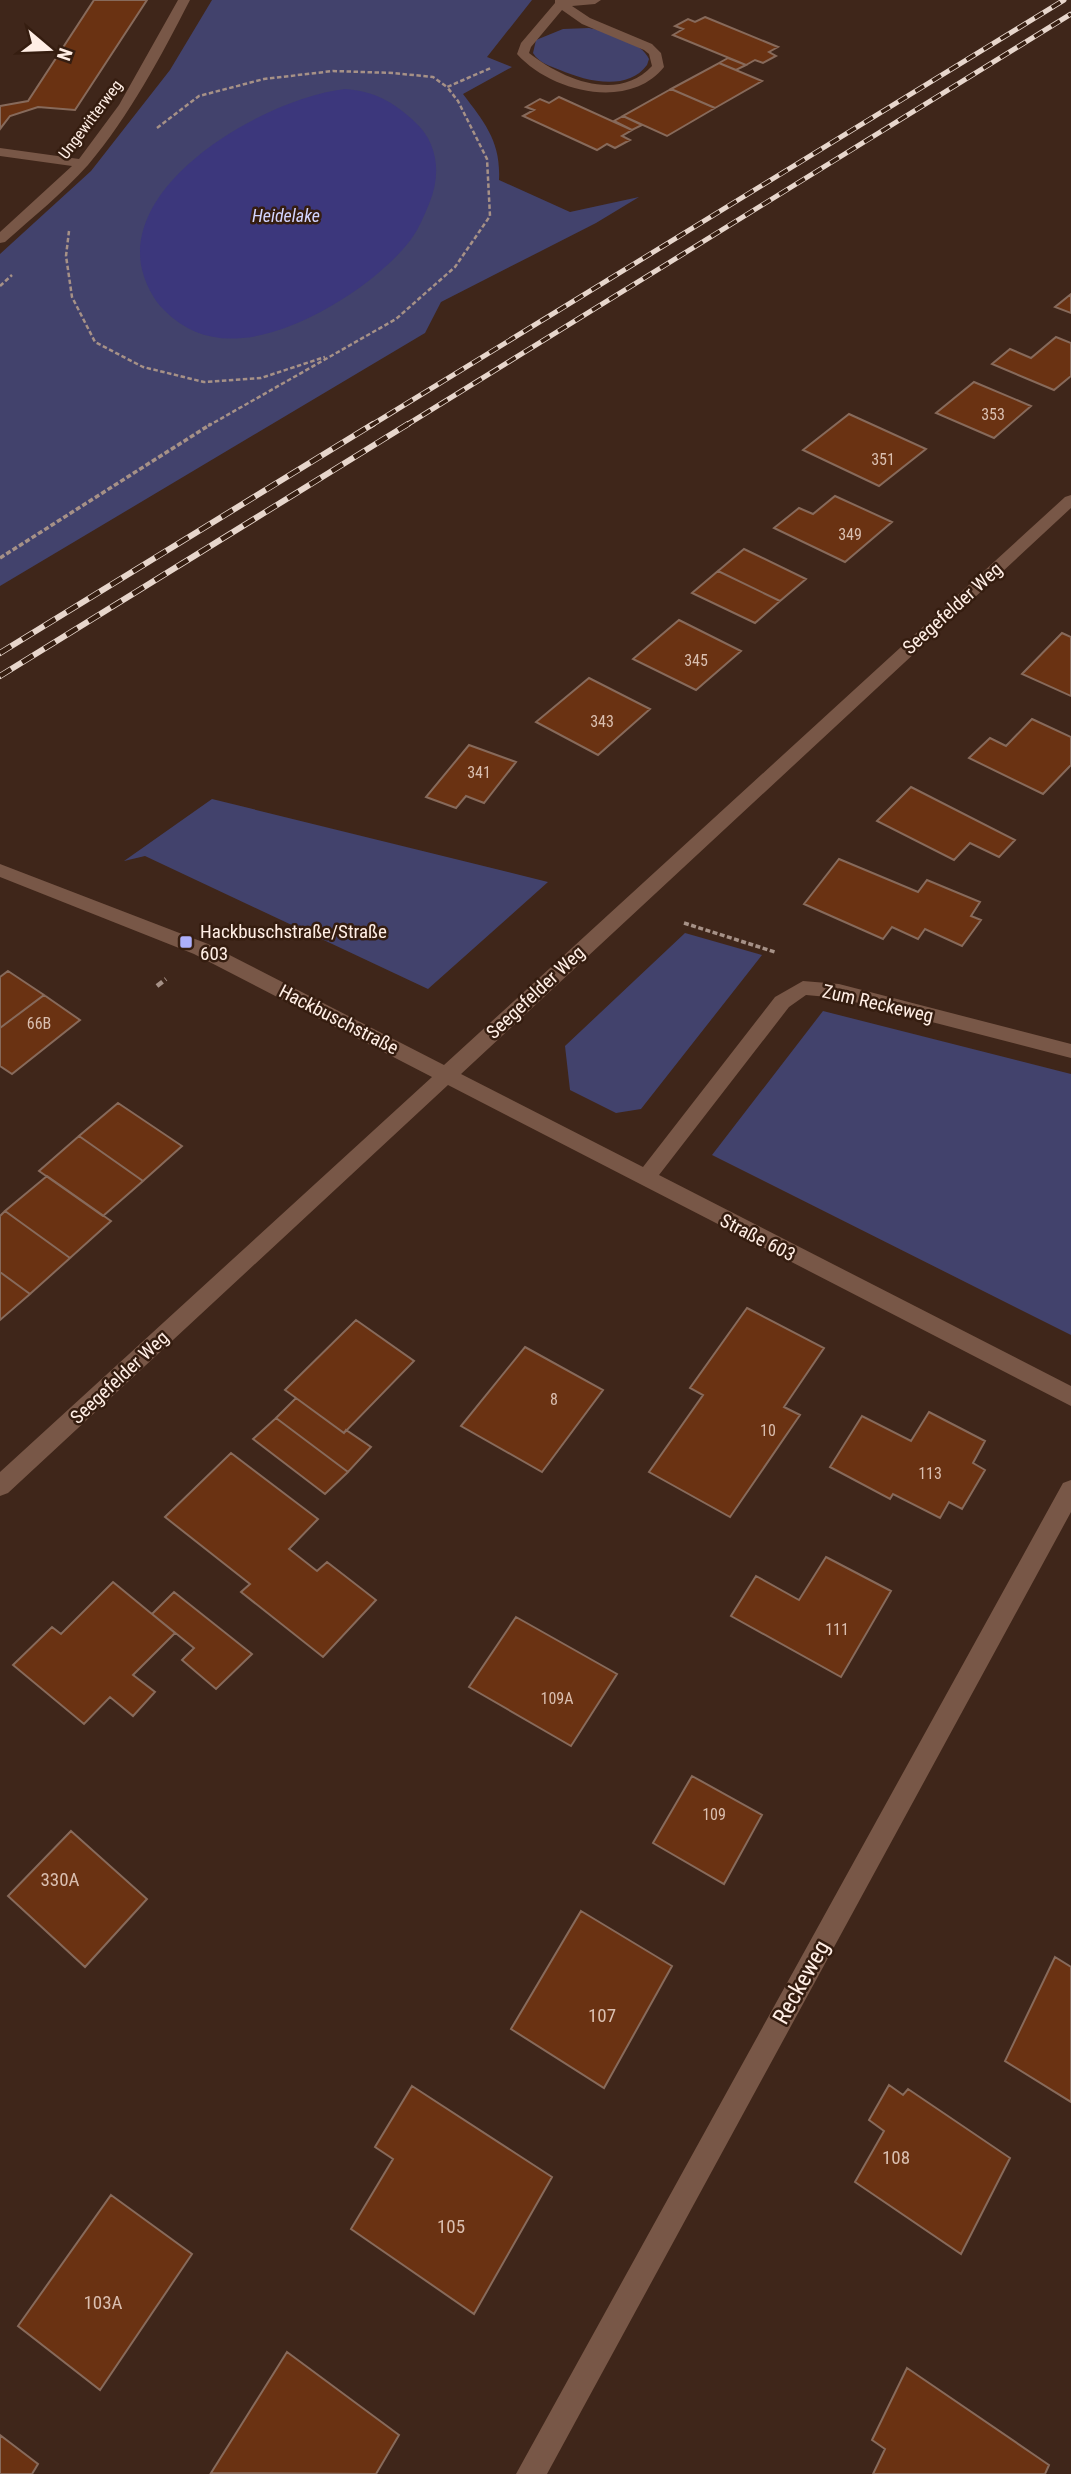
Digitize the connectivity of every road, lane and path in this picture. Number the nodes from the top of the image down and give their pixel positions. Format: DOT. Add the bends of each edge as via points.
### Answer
graph roads {
  1 [pos="184,0"];
  2 [pos="595,0"];
  3 [pos="561,2"];
  4 [pos="523,54"];
  5 [pos="447,87"];
  6 [pos="154,131"];
  7 [pos="0,152"];
  8 [pos="82,163"];
  9 [pos="69,231"];
  10 [pos="0,239"];
  11 [pos="335,354"];
  12 [pos="1071,500"];
  13 [pos="0,558"];
  14 [pos="0,870"];
  15 [pos="684,923"];
  16 [pos="775,952"];
  17 [pos="1071,1051"];
  18 [pos="445,1075"];
  19 [pos="645,1179"];
  20 [pos="1071,1397"];
  21 [pos="0,1486"];
  22 [pos="1071,1490"];
  23 [pos="531,2474"];
  1 -- 8 [label="street, Ungewitterweg" via="150,65"];
  2 -- 3 [label="street"];
  3 -- 4 [label="street" via="534,33"];
  3 -- 4 [label="street" via="586,21 649,47 658,67 643,82 612,89 575,83 537,67"];
  4 -- 5 [label="path"];
  5 -- 6 [label="path" via="433,77 393,73 333,71 264,79 199,96"];
  5 -- 11 [label="path" via="487,159 489,216 455,267 396,319"];
  7 -- 8 [label="street"];
  8 -- 10 [label="street, Ungewitterweg"];
  9 -- 11 [label="path" via="66,256 72,297 95,342 143,367 204,382 261,378"];
  11 -- 13 [label="path" via="206,427"];
  12 -- 18 [label="street, Seegefelder Weg"];
  14 -- 18 [label="street, Hackbuschstraße" via="186,942"];
  15 -- 16 [label="path"];
  17 -- 19 [label="street, Zum Reckeweg" via="839,991 803,988 782,1002"];
  18 -- 19 [label="street, Straße 603"];
  18 -- 21 [label="street, Seegefelder Weg"];
  19 -- 20 [label="street, Straße 603"];
  22 -- 23 [label="street, Reckeweg"];
}
